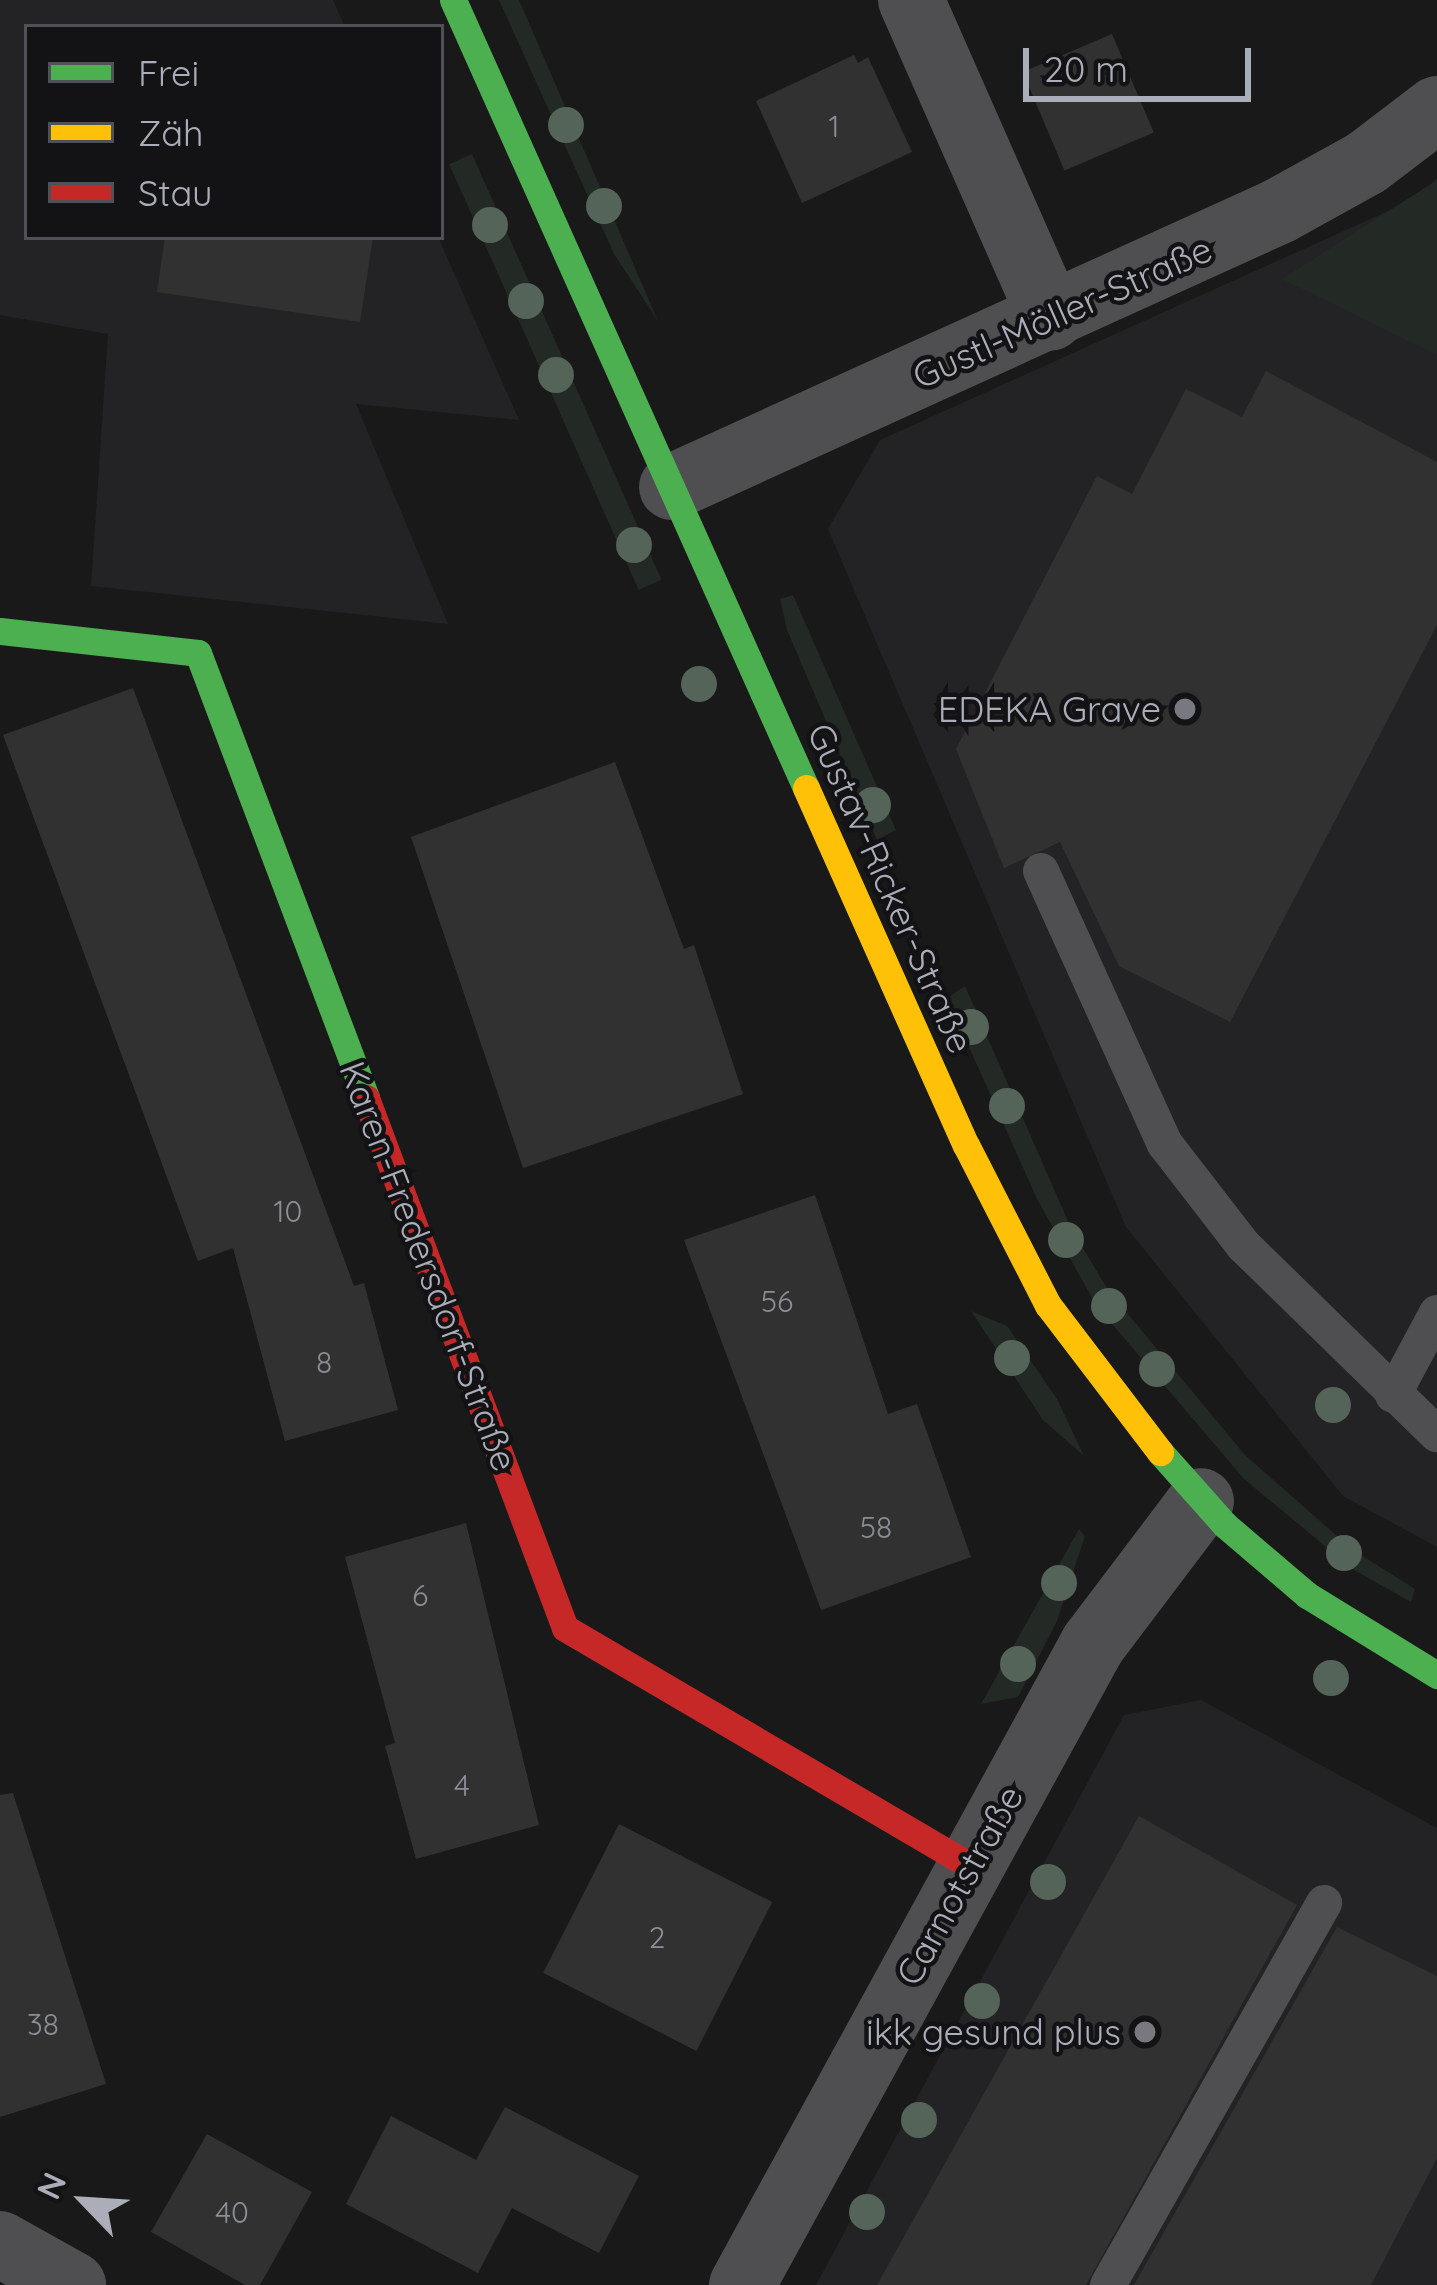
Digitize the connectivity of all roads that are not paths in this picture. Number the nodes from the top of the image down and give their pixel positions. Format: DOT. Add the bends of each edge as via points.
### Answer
graph roads {
  1 [pos="453,0"];
  2 [pos="911,0"];
  3 [pos="1437,109"];
  4 [pos="1051,317"];
  5 [pos="672,487"];
  6 [pos="0,631"];
  7 [pos="1041,872"];
  8 [pos="1437,1313"];
  9 [pos="1394,1395"];
  10 [pos="1437,1434"];
  11 [pos="1201,1501"];
  12 [pos="1437,1675"];
  13 [pos="968,1864"];
  14 [pos="1324,1903"];
  15 [pos="0,2244"];
  16 [pos="753,2281"];
  17 [pos="73,2285"];
  18 [pos="1108,2285"];
  1 -- 5 [label="street, Gustav-Ricker-Straße"];
  2 -- 4 [label="street"];
  3 -- 4 [label="street, Gustl-Möller-Straße" via="1323,189"];
  4 -- 5 [label="street, Gustl-Möller-Straße"];
  5 -- 11 [label="street, Gustav-Ricker-Straße" via="1007,1230 1100,1381"];
  6 -- 13 [label="street, Karen-Fredersdorf-Straße" via="198,652 565,1628"];
  7 -- 9 [label="lane" via="1165,1144 1243,1245"];
  8 -- 9 [label="lane"];
  9 -- 10 [label="lane"];
  11 -- 12 [label="street, Gustav-Ricker-Straße" via="1307,1595"];
  11 -- 13 [label="street, Carnotstraße" via="1115,1609"];
  13 -- 16 [label="street, Carnotstraße"];
  14 -- 18 [label="lane"];
  15 -- 17 [label="street"];
}
